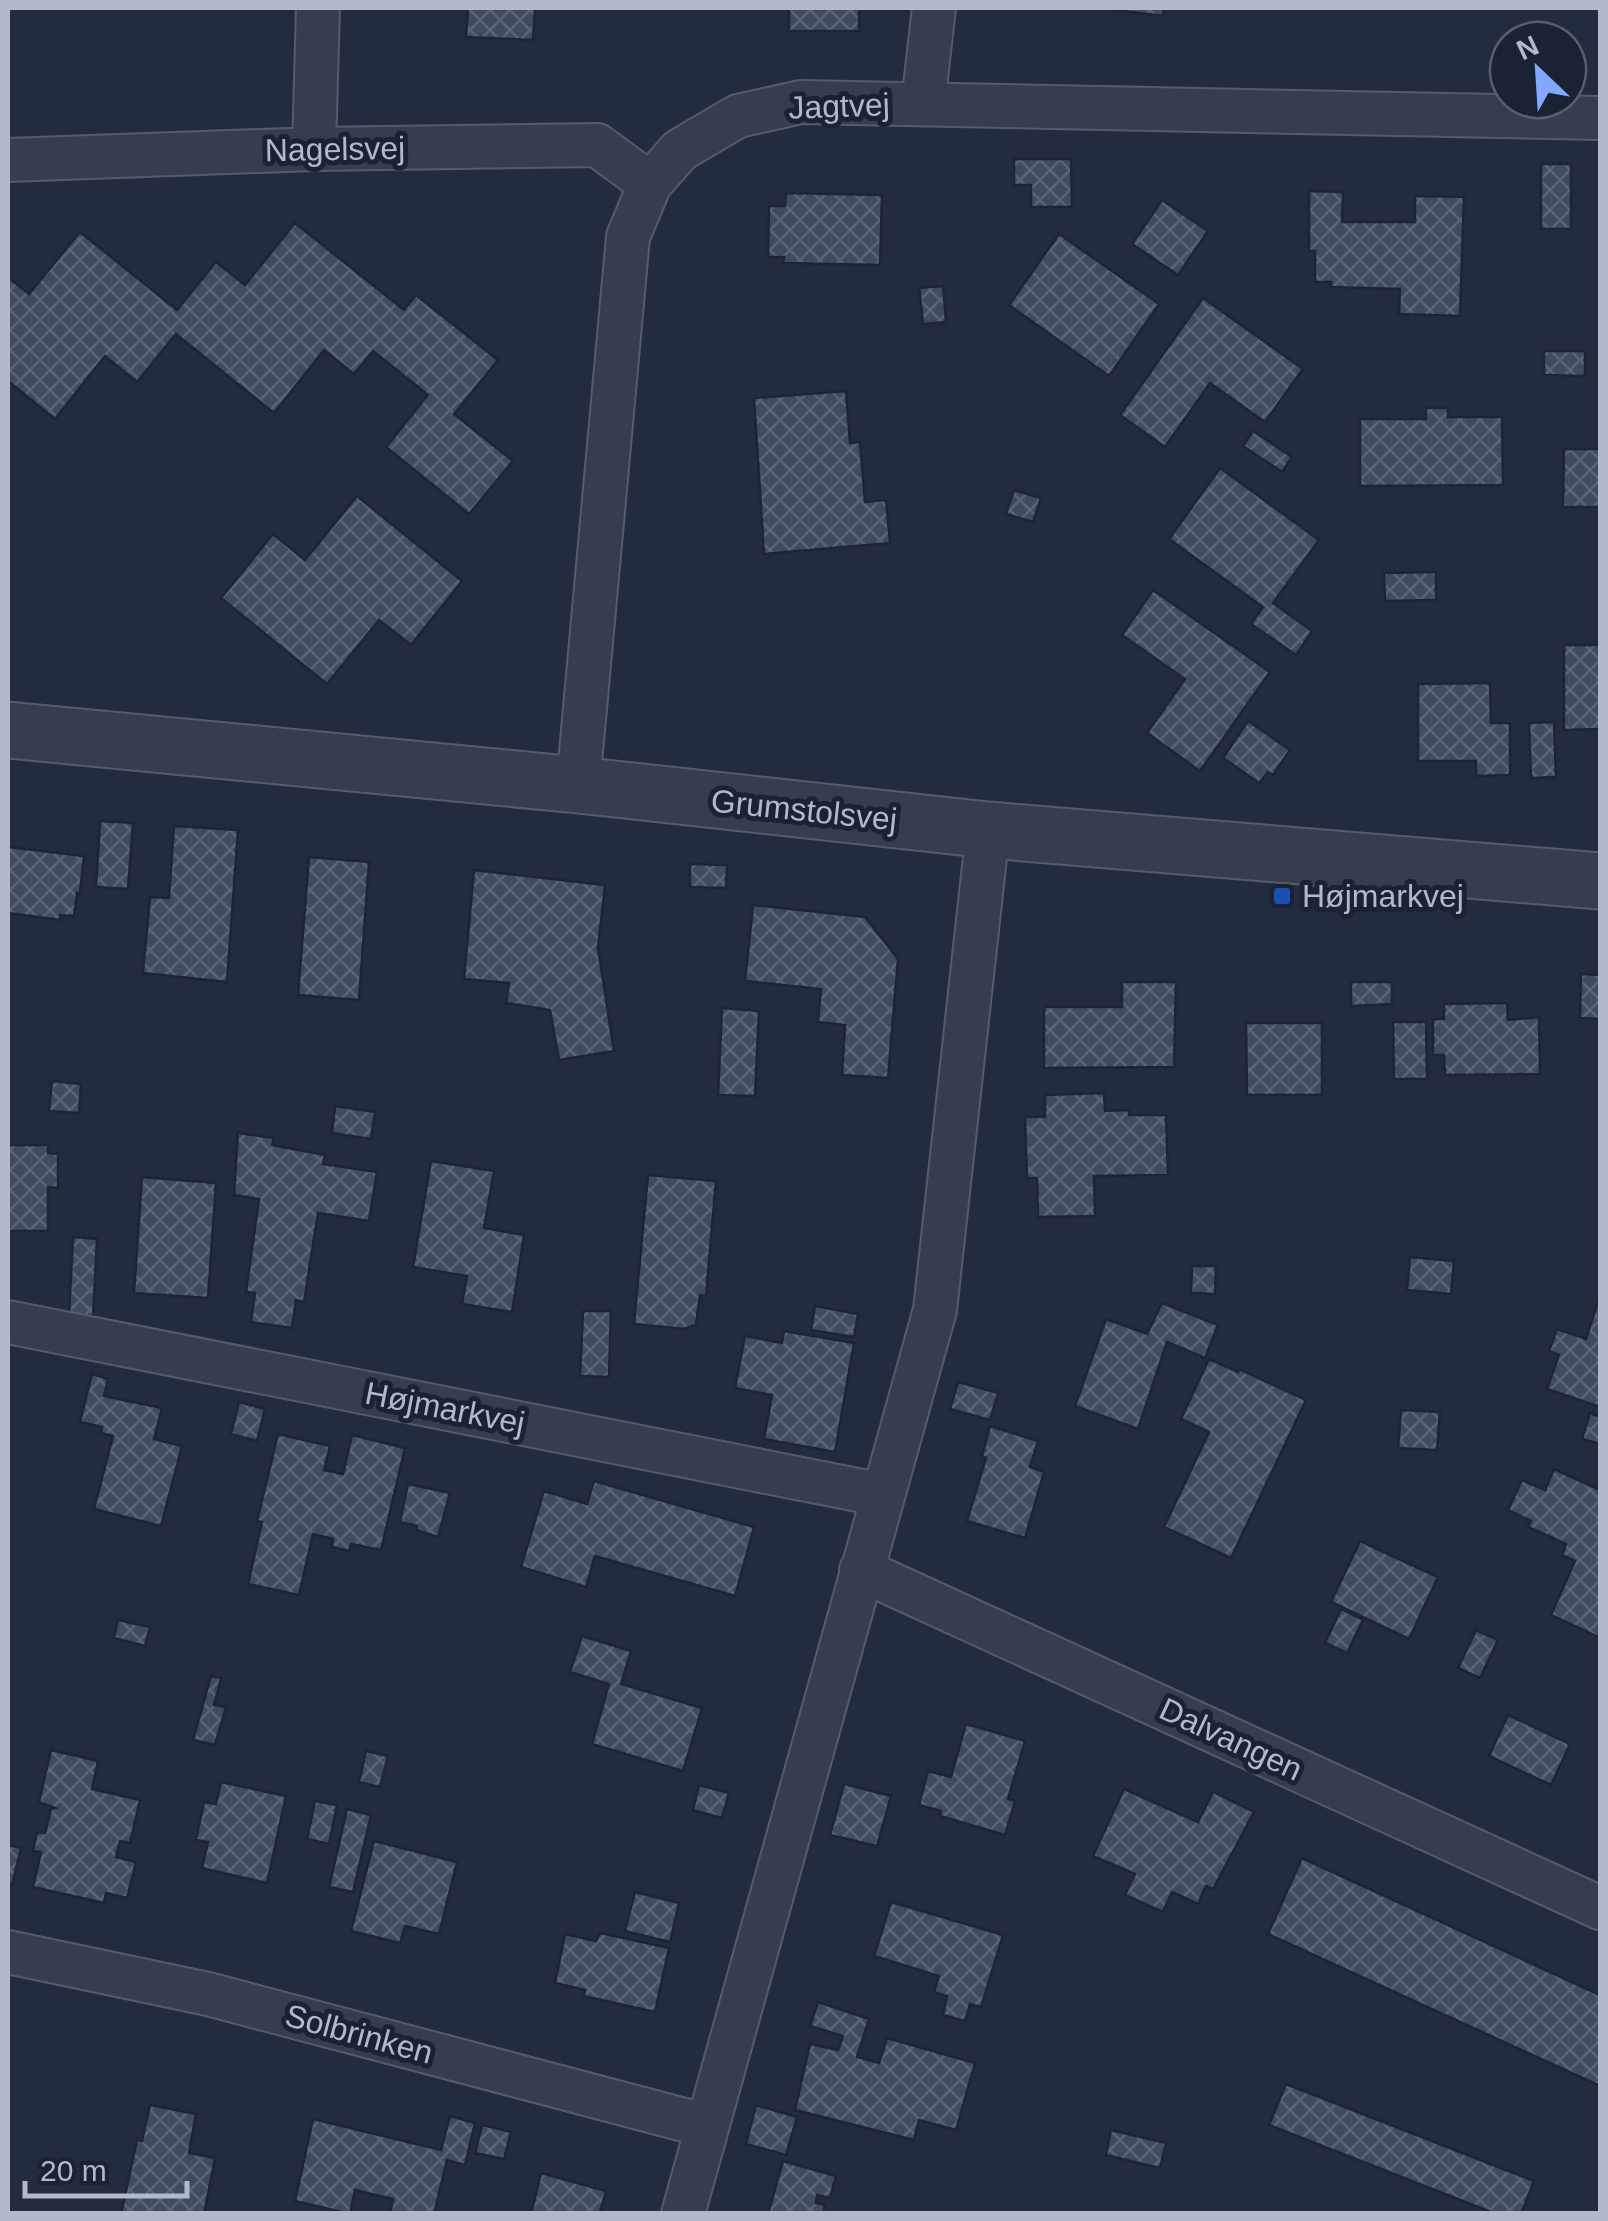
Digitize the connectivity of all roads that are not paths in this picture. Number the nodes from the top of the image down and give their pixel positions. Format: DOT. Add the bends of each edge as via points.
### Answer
graph roads {
  1 [pos="318,8"];
  2 [pos="934,8"];
  3 [pos="923,104"];
  4 [pos="1600,118"];
  5 [pos="314,148"];
  6 [pos="8,160"];
  7 [pos="650,184"];
  8 [pos="8,730"];
  9 [pos="578,784"];
  10 [pos="988,830"];
  11 [pos="1600,882"];
  12 [pos="8,1322"];
  13 [pos="883,1495"];
  14 [pos="861,1570"];
  15 [pos="1600,1908"];
  16 [pos="8,1952"];
  17 [pos="707,2126"];
  18 [pos="683,2214"];
  1 -- 5 [label="street"];
  2 -- 3 [label="street"];
  3 -- 4 [label="street, Jagtvej"];
  3 -- 7 [label="street, Jagtvej" via="800,102 738,116 680,150"];
  5 -- 6 [label="street, Nagelsvej"];
  5 -- 7 [label="street, Nagelsvej" via="597,145"];
  7 -- 9 [label="street, Jagtvej" via="628,237"];
  8 -- 9 [label="street, Grumstolsvej"];
  9 -- 10 [label="street, Grumstolsvej"];
  10 -- 11 [label="street, Grumstolsvej"];
  10 -- 13 [label="street" via="935,1310"];
  12 -- 13 [label="street, Højmarkvej"];
  13 -- 14 [label="street"];
  14 -- 15 [label="street, Dalvangen"];
  14 -- 17 [label="street"];
  16 -- 17 [label="street, Solbrinken" via="208,1994"];
  17 -- 18 [label="street"];
}
